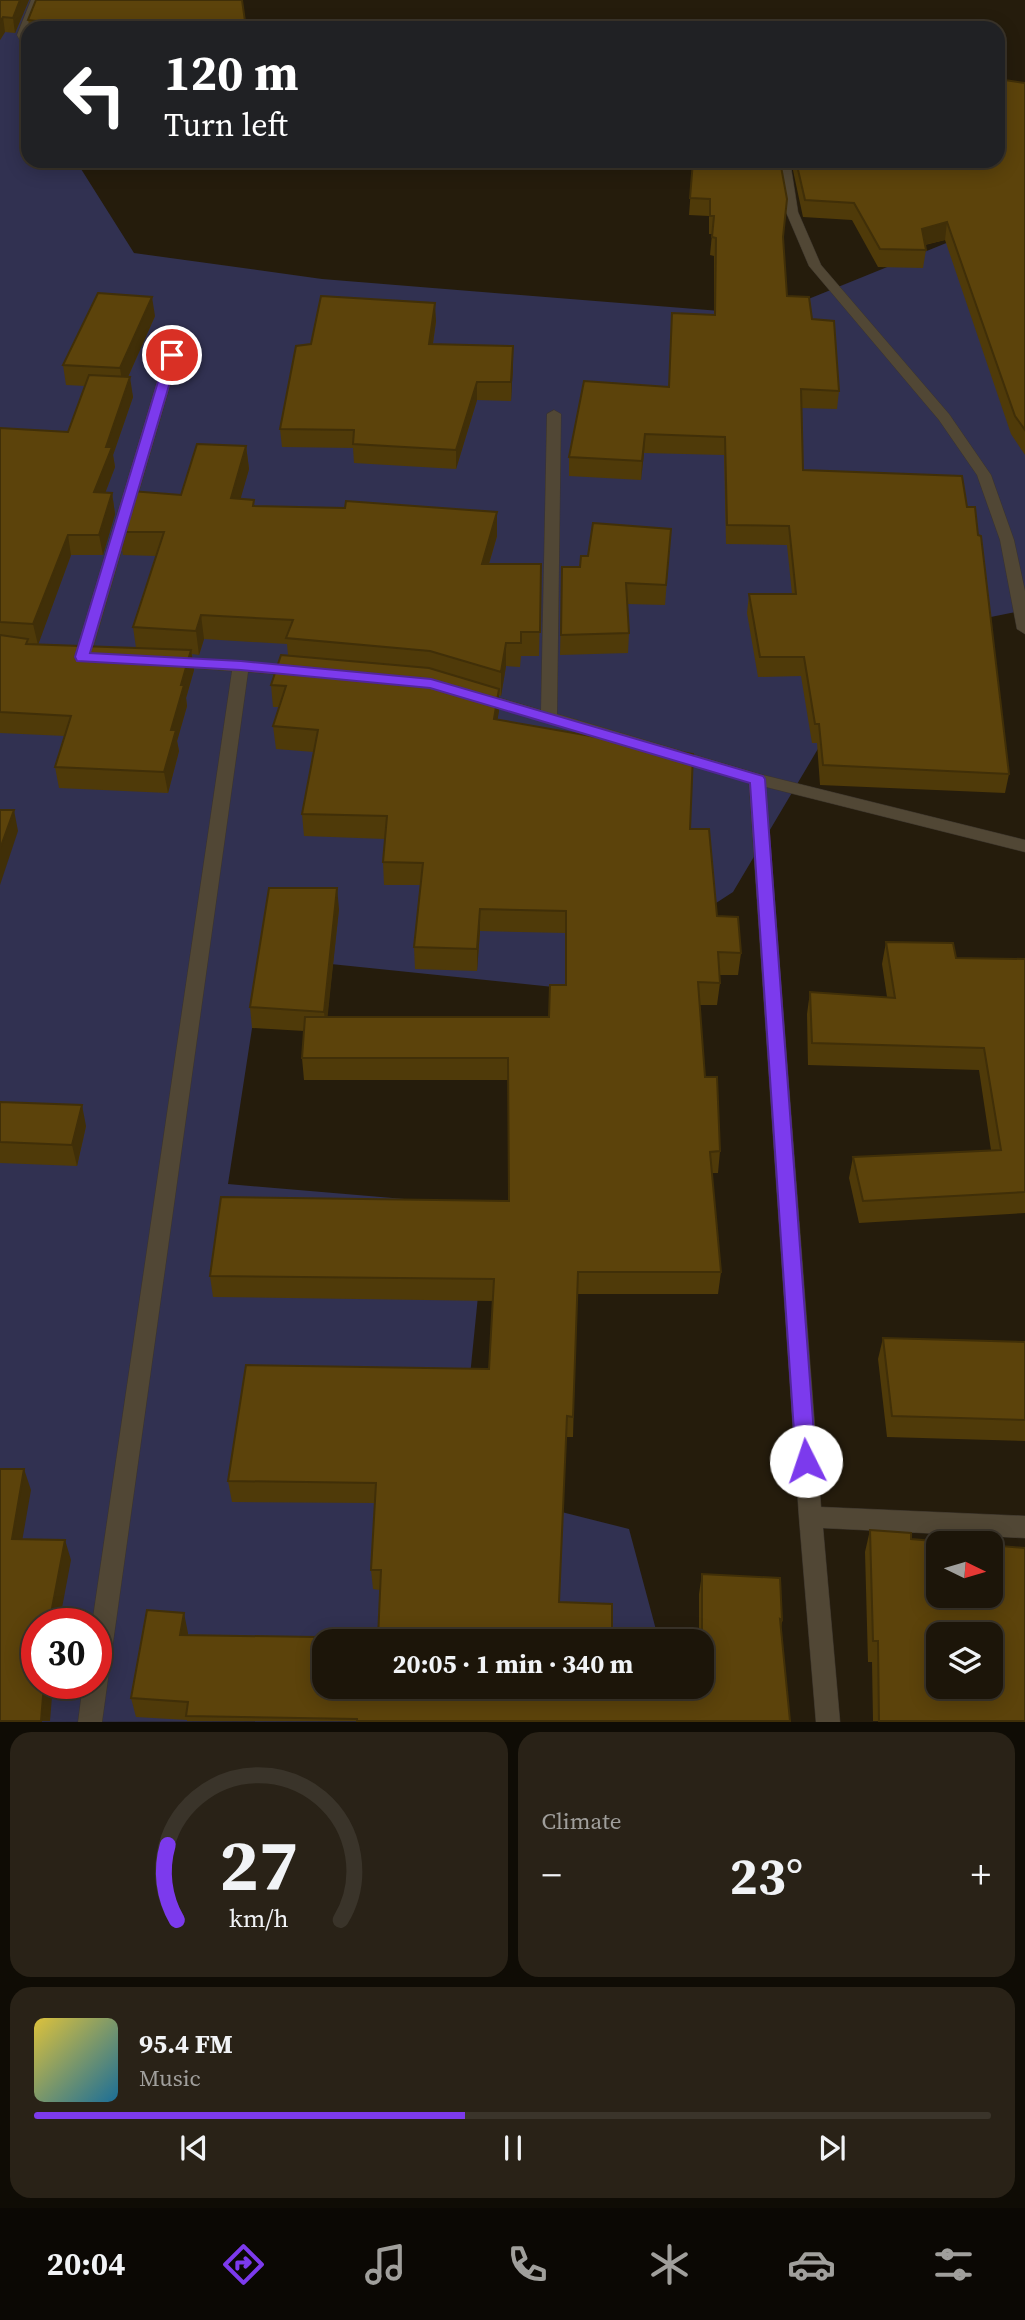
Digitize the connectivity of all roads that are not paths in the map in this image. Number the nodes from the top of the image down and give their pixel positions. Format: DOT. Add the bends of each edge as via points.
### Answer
graph roads {
  1 [pos="36,0"];
  2 [pos="28,21"];
  3 [pos="785,168"];
  4 [pos="172,355"];
  5 [pos="554,414"];
  6 [pos="1025,629"];
  7 [pos="82,657"];
  8 [pos="148,661"];
  9 [pos="241,665"];
  10 [pos="322,673"];
  11 [pos="457,691"];
  12 [pos="549,717"];
  13 [pos="757,779"];
  14 [pos="1025,846"];
  15 [pos="810,1517"];
  16 [pos="1025,1527"];
  17 [pos="106,1608"];
  18 [pos="94,1699"];
  19 [pos="90,1721"];
  20 [pos="828,1721"];
  1 -- 2 [label="street"];
  3 -- 6 [label="street" via="792,212 815,266 944,417 984,475 1007,540"];
  4 -- 7 [label="street"];
  5 -- 12 [label="street"];
  8 -- 9 [label="street"];
  9 -- 10 [label="street"];
  9 -- 17 [label="street"];
  11 -- 12 [label="street"];
  12 -- 13 [label="street"];
  13 -- 14 [label="street"];
  13 -- 15 [label="street"];
  15 -- 16 [label="street"];
  15 -- 20 [label="street"];
  18 -- 19 [label="street"];
}
